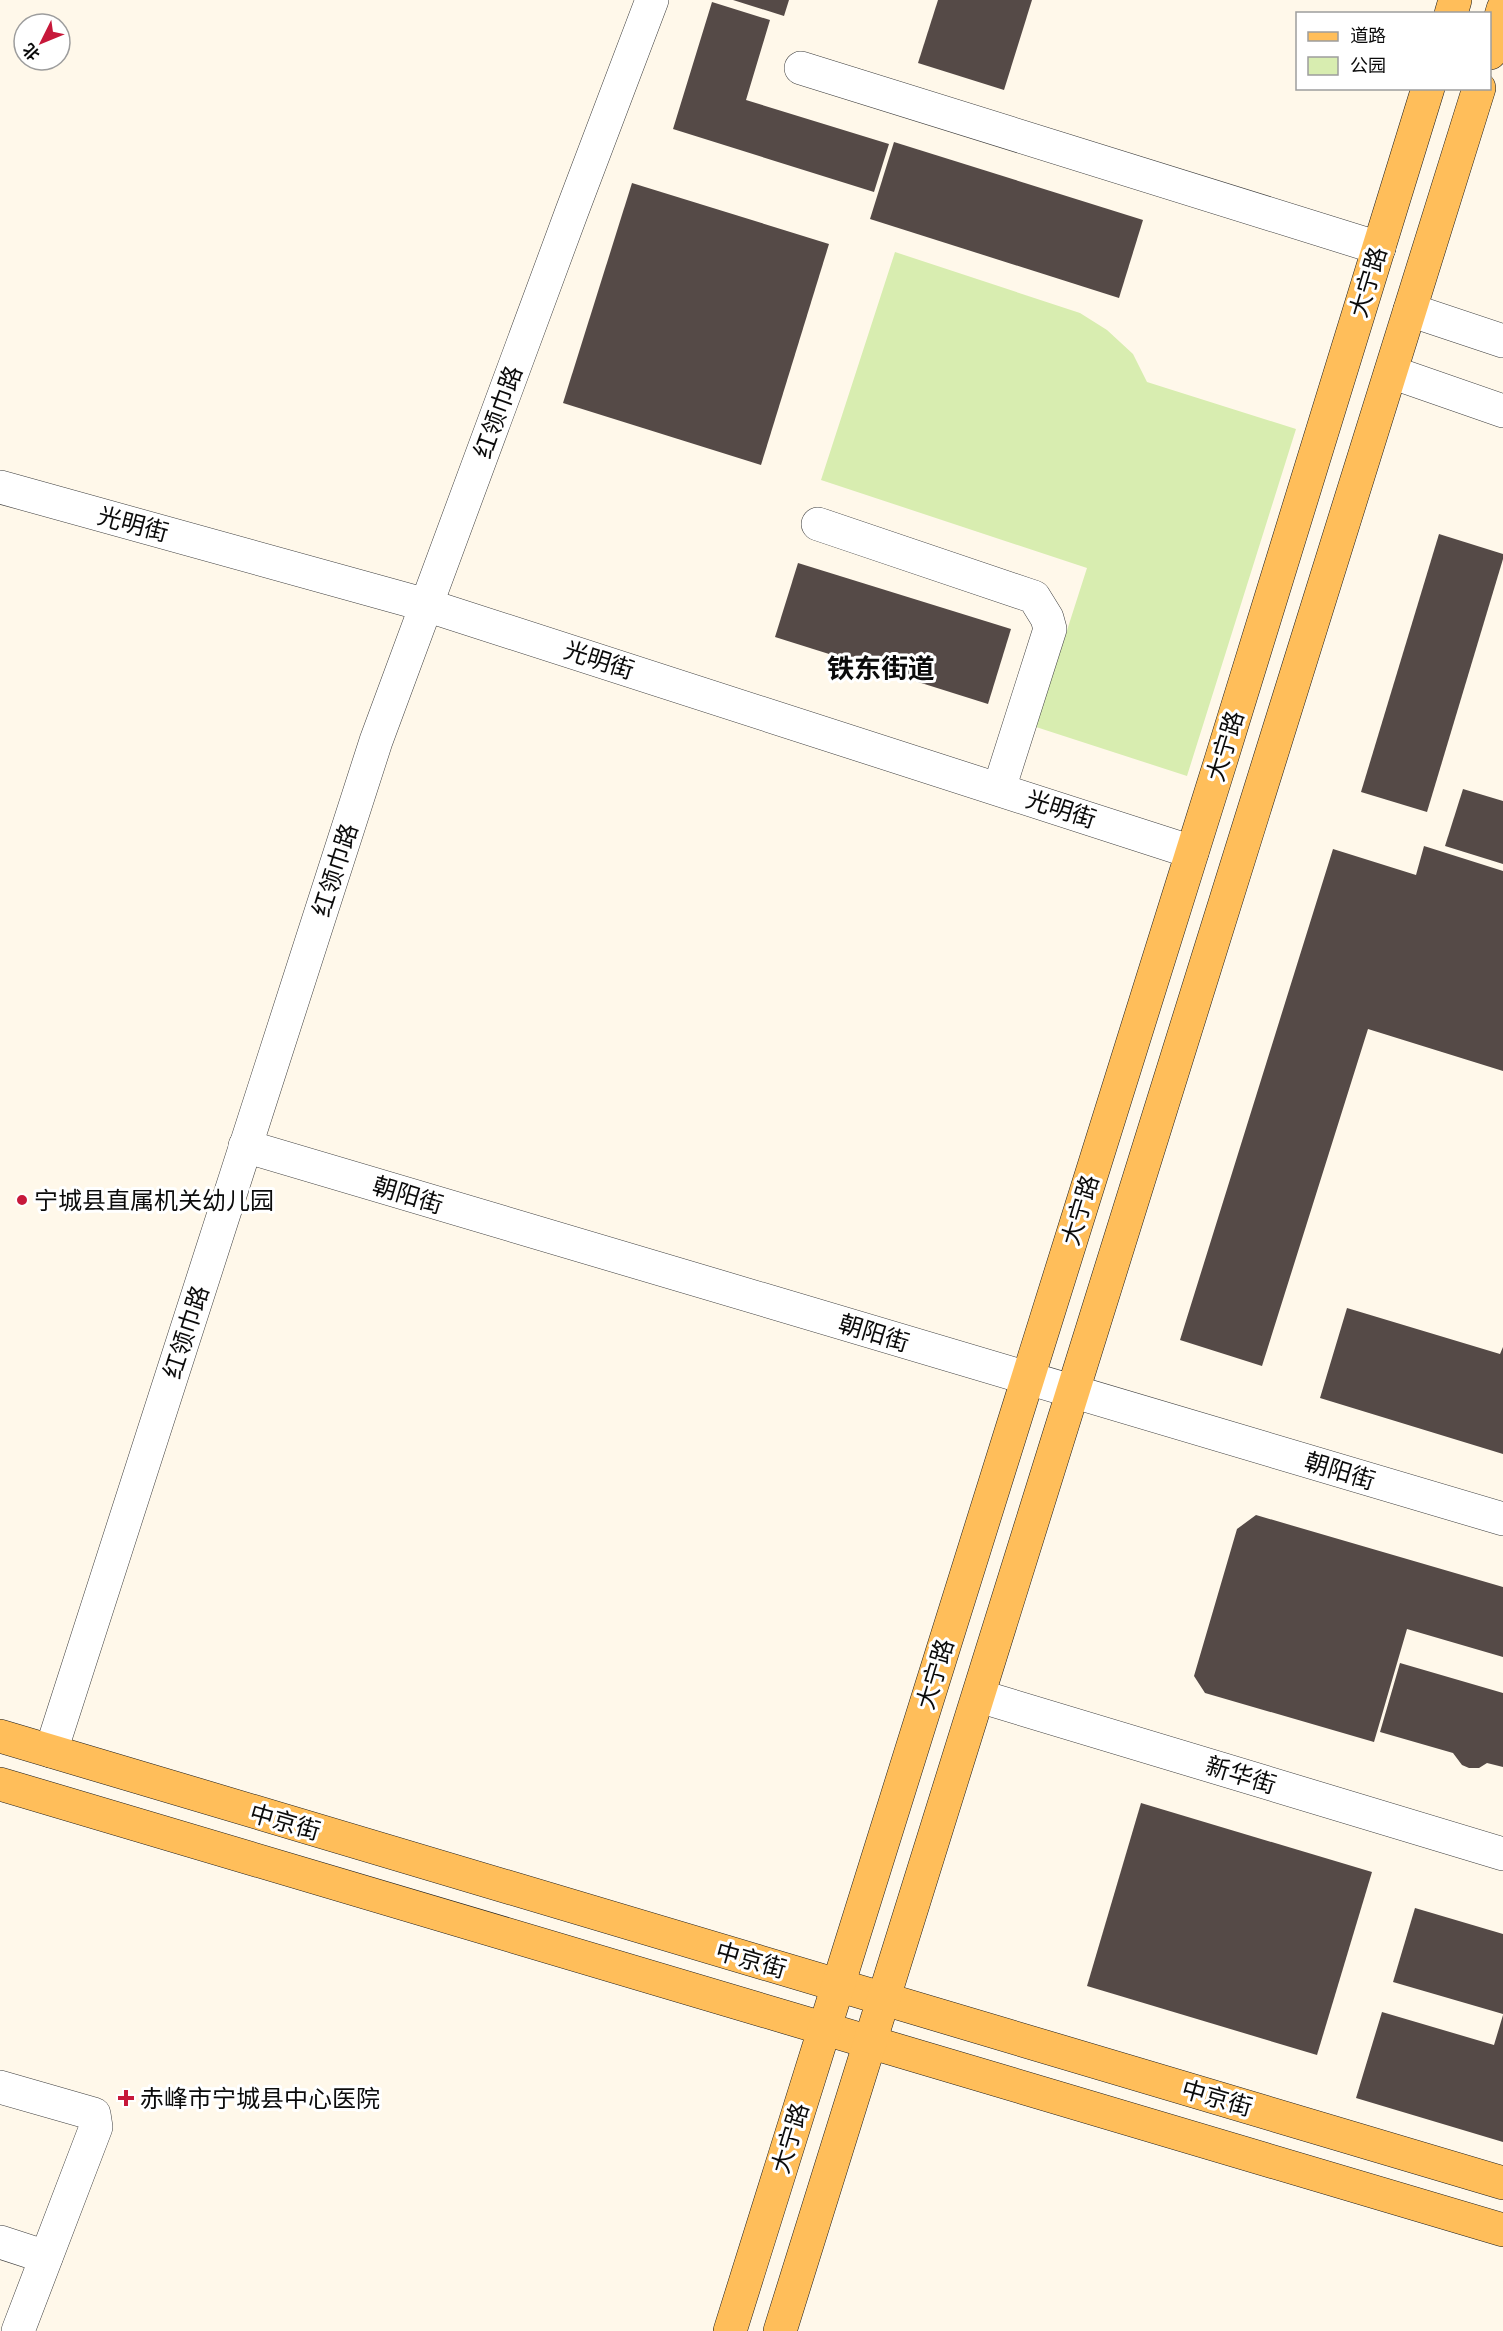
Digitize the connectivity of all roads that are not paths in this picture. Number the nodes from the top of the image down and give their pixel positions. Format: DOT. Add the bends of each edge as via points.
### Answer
graph roads {
  1 [pos="652,0"];
  2 [pos="1503,9"];
  3 [pos="1491,50"];
  4 [pos="801,68"];
  5 [pos="1427,90"];
  6 [pos="1478,90"];
  7 [pos="1379,248"];
  8 [pos="1410,310"];
  9 [pos="1503,341"];
  10 [pos="1391,372"];
  11 [pos="1503,411"];
  12 [pos="0,487"];
  13 [pos="818,524"];
  14 [pos="426,605"];
  15 [pos="999,789"];
  16 [pos="1192,852"];
  17 [pos="245,1146"];
  18 [pos="1028,1378"];
  19 [pos="1074,1392"];
  20 [pos="1503,1519"];
  21 [pos="978,1696"];
  22 [pos="0,1736"];
  23 [pos="51,1751"];
  24 [pos="0,1784"];
  25 [pos="1503,1854"];
  26 [pos="838,1986"];
  27 [pos="884,2000"];
  28 [pos="824,2029"];
  29 [pos="870,2042"];
  30 [pos="0,2086"];
  31 [pos="1503,2183"];
  32 [pos="1503,2230"];
  33 [pos="0,2242"];
  34 [pos="46,2256"];
  35 [pos="18,2331"];
  36 [pos="730,2331"];
  37 [pos="780,2331"];
  1 -- 14 [label="street, 红领巾路"];
  2 -- 3 [label="main road"];
  4 -- 7 [label="street"];
  5 -- 7 [label="main road, 大宁路"];
  6 -- 8 [label="main road, 大宁路"];
  7 -- 16 [label="main road, 大宁路"];
  8 -- 9 [label="street"];
  8 -- 10 [label="main road, 大宁路"];
  10 -- 11 [label="street"];
  10 -- 19 [label="main road, 大宁路"];
  12 -- 14 [label="street, 光明街"];
  13 -- 15 [label="street" via="1034,597 1050,629"];
  14 -- 15 [label="street, 光明街"];
  14 -- 17 [label="street, 红领巾路" via="376,741"];
  15 -- 16 [label="street, 光明街"];
  16 -- 18 [label="main road, 大宁路"];
  17 -- 18 [label="street, 朝阳街"];
  17 -- 23 [label="street, 红领巾路"];
  18 -- 19 [label="street, 朝阳街"];
  18 -- 26 [label="main road, 大宁路"];
  19 -- 20 [label="street, 朝阳街"];
  19 -- 21 [label="main road, 大宁路"];
  21 -- 25 [label="street, 新华街"];
  21 -- 27 [label="main road, 大宁路"];
  22 -- 23 [label="main road, 中京街"];
  23 -- 26 [label="main road, 中京街"];
  24 -- 28 [label="main road, 中京街"];
  26 -- 27 [label="main road, 中京街"];
  26 -- 28 [label="main road, 大宁路"];
  27 -- 29 [label="main road, 大宁路"];
  27 -- 31 [label="main road, 中京街"];
  28 -- 29 [label="main road, 中京街"];
  28 -- 36 [label="main road, 大宁路"];
  29 -- 32 [label="main road, 中京街"];
  29 -- 37 [label="main road, 大宁路"];
  30 -- 34 [label="street" via="94,2114 96,2127"];
  33 -- 34 [label="street"];
  34 -- 35 [label="street"];
}
